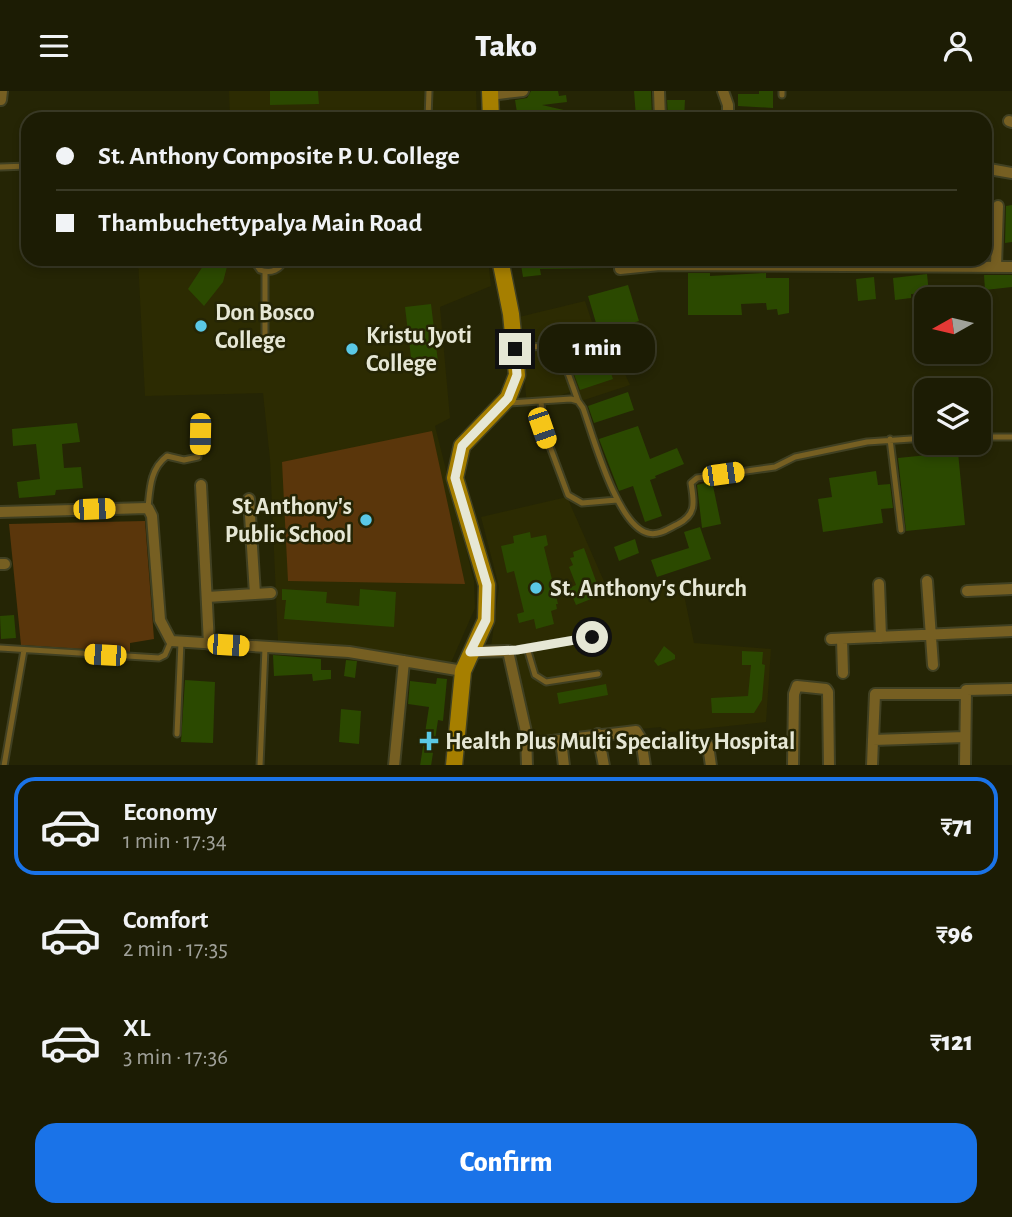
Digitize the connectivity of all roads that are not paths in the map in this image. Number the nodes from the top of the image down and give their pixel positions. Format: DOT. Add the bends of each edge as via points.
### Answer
graph roads {
  1 [pos="429,91"];
  2 [pos="523,91"];
  3 [pos="659,91"];
  4 [pos="723,91"];
  5 [pos="490,93"];
  6 [pos="428,112"];
  7 [pos="491,112"];
  8 [pos="660,112"];
  9 [pos="728,112"];
  10 [pos="21,166"];
  11 [pos="0,167"];
  12 [pos="992,170"];
  13 [pos="1012,173"];
  14 [pos="998,207"];
  15 [pos="256,266"];
  16 [pos="278,266"];
  17 [pos="501,266"];
  18 [pos="637,266"];
  19 [pos="929,266"];
  20 [pos="996,267"];
  21 [pos="1012,267"];
  22 [pos="620,269"];
  23 [pos="265,272"];
  24 [pos="265,349"];
  25 [pos="515,349"];
  26 [pos="541,401"];
  27 [pos="578,401"];
  28 [pos="503,404"];
  29 [pos="200,434"];
  30 [pos="991,437"];
  31 [pos="1012,437"];
  32 [pos="914,438"];
  33 [pos="890,439"];
  34 [pos="201,485"];
  35 [pos="249,499"];
  36 [pos="617,500"];
  37 [pos="148,508"];
  38 [pos="0,512"];
  39 [pos="901,530"];
  40 [pos="927,581"];
  41 [pos="878,585"];
  42 [pos="1012,589"];
  43 [pos="967,591"];
  44 [pos="271,593"];
  45 [pos="255,594"];
  46 [pos="207,597"];
  47 [pos="1012,631"];
  48 [pos="932,634"];
  49 [pos="592,637"];
  50 [pos="881,637"];
  51 [pos="176,642"];
  52 [pos="209,643"];
  53 [pos="0,647"];
  54 [pos="265,647"];
  55 [pos="527,648"];
  56 [pos="24,650"];
  57 [pos="508,651"];
  58 [pos="470,652"];
  59 [pos="404,661"];
  60 [pos="933,664"];
  61 [pos="463,671"];
  62 [pos="842,673"];
  63 [pos="598,674"];
  64 [pos="1012,689"];
  65 [pos="965,694"];
  66 [pos="177,734"];
  67 [pos="598,734"];
  68 [pos="965,737"];
  69 [pos="561,740"];
  70 [pos="873,740"];
  71 [pos="527,744"];
  72 [pos="708,745"];
  73 [pos="4,765"];
  74 [pos="260,765"];
  75 [pos="394,765"];
  76 [pos="454,765"];
  77 [pos="527,765"];
  78 [pos="564,765"];
  79 [pos="604,765"];
  80 [pos="645,765"];
  81 [pos="710,765"];
  82 [pos="793,765"];
  83 [pos="829,765"];
  84 [pos="872,765"];
  85 [pos="965,765"];
  1 -- 6 [label="lane"];
  2 -- 5 [label="street"];
  3 -- 8 [label="street"];
  4 -- 9 [label="street"];
  5 -- 7 [label="main road"];
  10 -- 11 [label="lane"];
  12 -- 13 [label="street"];
  14 -- 20 [label="street"];
  15 -- 23 [label="lane"];
  16 -- 23 [label="lane"];
  17 -- 25 [label="main road"];
  18 -- 22 [label="street"];
  19 -- 20 [label="street"];
  20 -- 21 [label="street"];
  23 -- 24 [label="lane"];
  25 -- 27 [label="lane" via="558,345"];
  25 -- 28 [label="main road" via="517,375"];
  26 -- 27 [label="lane"];
  26 -- 28 [label="lane"];
  26 -- 36 [label="lane" via="542,428 568,495 582,503"];
  27 -- 36 [label="lane"];
  28 -- 58 [label="main road" via="462,446 455,478 487,585 486,620"];
  29 -- 37 [label="lane" via="198,457 167,456 157,463"];
  30 -- 31 [label="lane"];
  32 -- 33 [label="lane"];
  33 -- 36 [label="lane" via="795,457 775,467 697,478 691,483 691,515 658,533 638,528"];
  33 -- 39 [label="lane"];
  34 -- 46 [label="street"];
  35 -- 45 [label="street"];
  37 -- 38 [label="street"];
  37 -- 51 [label="street" via="160,620"];
  40 -- 48 [label="street"];
  41 -- 50 [label="street"];
  42 -- 43 [label="street"];
  44 -- 45 [label="street"];
  45 -- 46 [label="street"];
  46 -- 52 [label="street"];
  47 -- 48 [label="street"];
  48 -- 50 [label="street"];
  48 -- 60 [label="street"];
  49 -- 55 [label="lane"];
  50 -- 62 [label="street" via="836,639"];
  51 -- 52 [label="street"];
  51 -- 56 [label="lane" via="159,658"];
  51 -- 66 [label="lane"];
  52 -- 54 [label="street"];
  53 -- 56 [label="lane"];
  54 -- 59 [label="street"];
  54 -- 74 [label="lane"];
  55 -- 57 [label="lane"];
  55 -- 63 [label="lane" via="535,675 542,681"];
  56 -- 73 [label="lane"];
  57 -- 58 [label="street"];
  57 -- 71 [label="street"];
  58 -- 61 [label="main road"];
  59 -- 61 [label="street"];
  59 -- 75 [label="street"];
  61 -- 76 [label="main road"];
  64 -- 65 [label="street" via="969,689"];
  65 -- 68 [label="street"];
  65 -- 70 [label="street" via="875,694"];
  67 -- 69 [label="street"];
  67 -- 79 [label="street"];
  67 -- 80 [label="street" via="636,731"];
  68 -- 70 [label="street"];
  68 -- 85 [label="street"];
  69 -- 71 [label="street"];
  69 -- 78 [label="street"];
  70 -- 84 [label="street"];
  71 -- 77 [label="street"];
  72 -- 81 [label="street"];
  82 -- 83 [label="street" via="797,686 828,691"];
}
